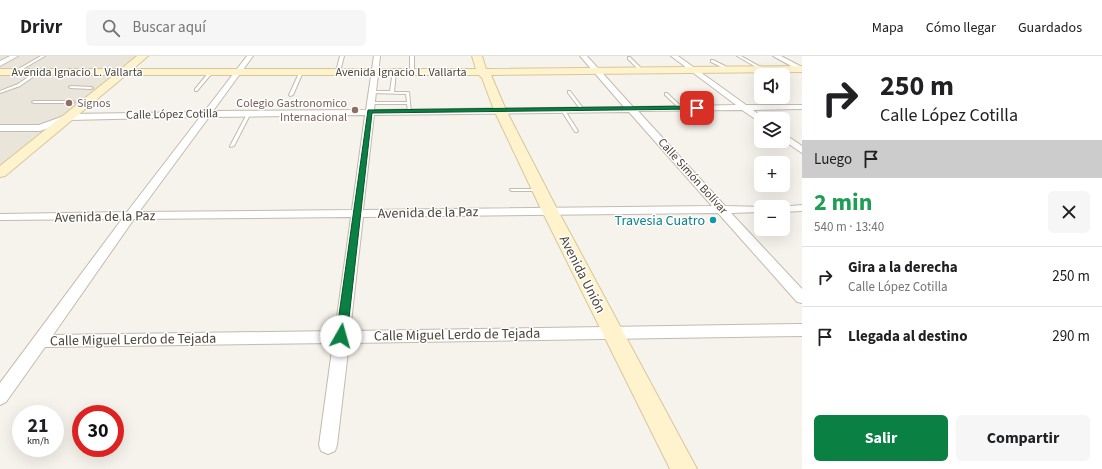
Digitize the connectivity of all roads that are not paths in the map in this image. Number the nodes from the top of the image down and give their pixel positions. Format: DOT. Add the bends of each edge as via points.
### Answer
graph roads {
  1 [pos="15,56"];
  2 [pos="43,56"];
  3 [pos="132,56"];
  4 [pos="143,56"];
  5 [pos="250,56"];
  6 [pos="342,56"];
  7 [pos="377,56"];
  8 [pos="412,56"];
  9 [pos="477,56"];
  10 [pos="486,56"];
  11 [pos="583,56"];
  12 [pos="674,56"];
  13 [pos="739,56"];
  14 [pos="776,56"];
  15 [pos="629,58"];
  16 [pos="712,61"];
  17 [pos="0,64"];
  18 [pos="760,68"];
  19 [pos="754,69"];
  20 [pos="790,69"];
  21 [pos="801,69"];
  22 [pos="693,70"];
  23 [pos="730,70"];
  24 [pos="596,71"];
  25 [pos="642,71"];
  26 [pos="0,72"];
  27 [pos="16,72"];
  28 [pos="38,72"];
  29 [pos="117,72"];
  30 [pos="211,72"];
  31 [pos="238,72"];
  32 [pos="301,72"];
  33 [pos="338,72"];
  34 [pos="375,72"];
  35 [pos="394,72"];
  36 [pos="412,72"];
  37 [pos="486,74"];
  38 [pos="70,88"];
  39 [pos="91,88"];
  40 [pos="196,90"];
  41 [pos="0,92"];
  42 [pos="392,92"];
  43 [pos="569,92"];
  44 [pos="666,94"];
  45 [pos="291,95"];
  46 [pos="34,102"];
  47 [pos="74,102"];
  48 [pos="371,102"];
  49 [pos="410,107"];
  50 [pos="802,107"];
  51 [pos="681,108"];
  52 [pos="745,108"];
  53 [pos="582,109"];
  54 [pos="632,109"];
  55 [pos="500,110"];
  56 [pos="563,110"];
  57 [pos="249,113"];
  58 [pos="208,114"];
  59 [pos="754,115"];
  60 [pos="69,117"];
  61 [pos="0,128"];
  62 [pos="40,128"];
  63 [pos="576,130"];
  64 [pos="790,141"];
  65 [pos="232,146"];
  66 [pos="802,150"];
  67 [pos="0,159"];
  68 [pos="0,173"];
  69 [pos="512,190"];
  70 [pos="539,190"];
  71 [pos="802,208"];
  72 [pos="723,209"];
  73 [pos="754,209"];
  74 [pos="790,209"];
  75 [pos="550,211"];
  76 [pos="357,213"];
  77 [pos="131,216"];
  78 [pos="0,217"];
  79 [pos="802,298"];
  80 [pos="802,330"];
  81 [pos="613,332"];
  82 [pos="341,336"];
  83 [pos="41,341"];
  84 [pos="0,397"];
  85 [pos="328,445"];
  86 [pos="684,469"];
  1 -- 17 [label="street"];
  2 -- 27 [label="lane"];
  3 -- 29 [label="main road"];
  4 -- 29 [label="main road"];
  5 -- 31 [label="street"];
  6 -- 33 [label="lane"];
  7 -- 34 [label="street"];
  8 -- 36 [label="lane"];
  9 -- 37 [label="main road"];
  10 -- 37 [label="main road"];
  11 -- 24 [label="street, Calle Simón Bolívar"];
  12 -- 22 [label="street"];
  13 -- 18 [label="lane"];
  14 -- 21 [label="street"];
  15 -- 25 [label="lane"];
  16 -- 23 [label="lane"];
  19 -- 23 [label="main road, Avenida Ignacio L. Vallarta"];
  20 -- 21 [label="main road, Avenida Ignacio L. Vallarta"];
  22 -- 23 [label="main road, Avenida Ignacio L. Vallarta"];
  22 -- 25 [label="main road, Avenida Ignacio L. Vallarta"];
  22 -- 52 [label="street"];
  24 -- 25 [label="main road, Avenida Ignacio L. Vallarta"];
  24 -- 37 [label="main road, Avenida Ignacio L. Vallarta"];
  24 -- 54 [label="street, Calle Simón Bolívar"];
  26 -- 27 [label="main road, Avenida Ignacio L. Vallarta"];
  27 -- 28 [label="main road, Avenida Ignacio L. Vallarta"];
  28 -- 29 [label="main road, Avenida Ignacio L. Vallarta"];
  28 -- 41 [label="lane" via="19,85"];
  29 -- 30 [label="main road, Avenida Ignacio L. Vallarta"];
  29 -- 39 [label="main road"];
  29 -- 60 [label="main road"];
  30 -- 31 [label="main road, Avenida Ignacio L. Vallarta"];
  30 -- 40 [label="lane"];
  31 -- 32 [label="main road, Avenida Ignacio L. Vallarta"];
  31 -- 58 [label="street"];
  32 -- 33 [label="main road, Avenida Ignacio L. Vallarta"];
  32 -- 45 [label="lane"];
  33 -- 34 [label="main road, Avenida Ignacio L. Vallarta"];
  34 -- 35 [label="main road, Avenida Ignacio L. Vallarta"];
  34 -- 48 [label="street"];
  35 -- 36 [label="main road, Avenida Ignacio L. Vallarta"];
  35 -- 42 [label="lane"];
  36 -- 37 [label="main road, Avenida Ignacio L. Vallarta"];
  37 -- 55 [label="main road, Avenida Unión"];
  38 -- 39 [label="lane"];
  39 -- 47 [label="main road"];
  42 -- 48 [label="lane"];
  42 -- 49 [label="lane" via="408,93"];
  43 -- 53 [label="lane"];
  44 -- 51 [label="lane"];
  46 -- 47 [label="lane"];
  47 -- 62 [label="main road"];
  48 -- 49 [label="street, Calle López Cotilla"];
  48 -- 57 [label="street, Calle López Cotilla"];
  48 -- 76 [label="street"];
  49 -- 55 [label="street, Calle López Cotilla"];
  50 -- 52 [label="street, Calle López Cotilla"];
  51 -- 52 [label="street, Calle López Cotilla"];
  51 -- 54 [label="street, Calle López Cotilla"];
  52 -- 59 [label="street"];
  53 -- 54 [label="street, Calle López Cotilla"];
  53 -- 56 [label="street, Calle López Cotilla"];
  54 -- 72 [label="street, Calle Simón Bolívar"];
  55 -- 56 [label="street, Calle López Cotilla"];
  55 -- 70 [label="main road, Avenida Unión"];
  56 -- 63 [label="lane"];
  57 -- 58 [label="street, Calle López Cotilla"];
  57 -- 65 [label="lane"];
  58 -- 60 [label="street, Calle López Cotilla"];
  58 -- 77 [label="street"];
  60 -- 62 [label="street, Calle López Cotilla"];
  60 -- 68 [label="main road"];
  61 -- 62 [label="street, Calle López Cotilla"];
  62 -- 67 [label="main road"];
  64 -- 66 [label="street"];
  69 -- 70 [label="lane"];
  70 -- 75 [label="main road, Avenida Unión"];
  71 -- 74 [label="street"];
  72 -- 73 [label="street, Avenida de la Paz"];
  72 -- 75 [label="street, Avenida de la Paz"];
  72 -- 79 [label="street, Calle Simón Bolívar"];
  75 -- 76 [label="street, Avenida de la Paz"];
  75 -- 81 [label="main road, Avenida Unión"];
  76 -- 77 [label="street, Avenida de la Paz"];
  76 -- 82 [label="street"];
  77 -- 78 [label="street, Avenida de la Paz"];
  77 -- 83 [label="street"];
  80 -- 81 [label="street, Calle Miguel Lerdo de Tejada"];
  81 -- 82 [label="street, Calle Miguel Lerdo de Tejada"];
  81 -- 86 [label="main road, Avenida Unión"];
  82 -- 83 [label="street, Calle Miguel Lerdo de Tejada"];
  82 -- 85 [label="street"];
  83 -- 84 [label="street"];
}
